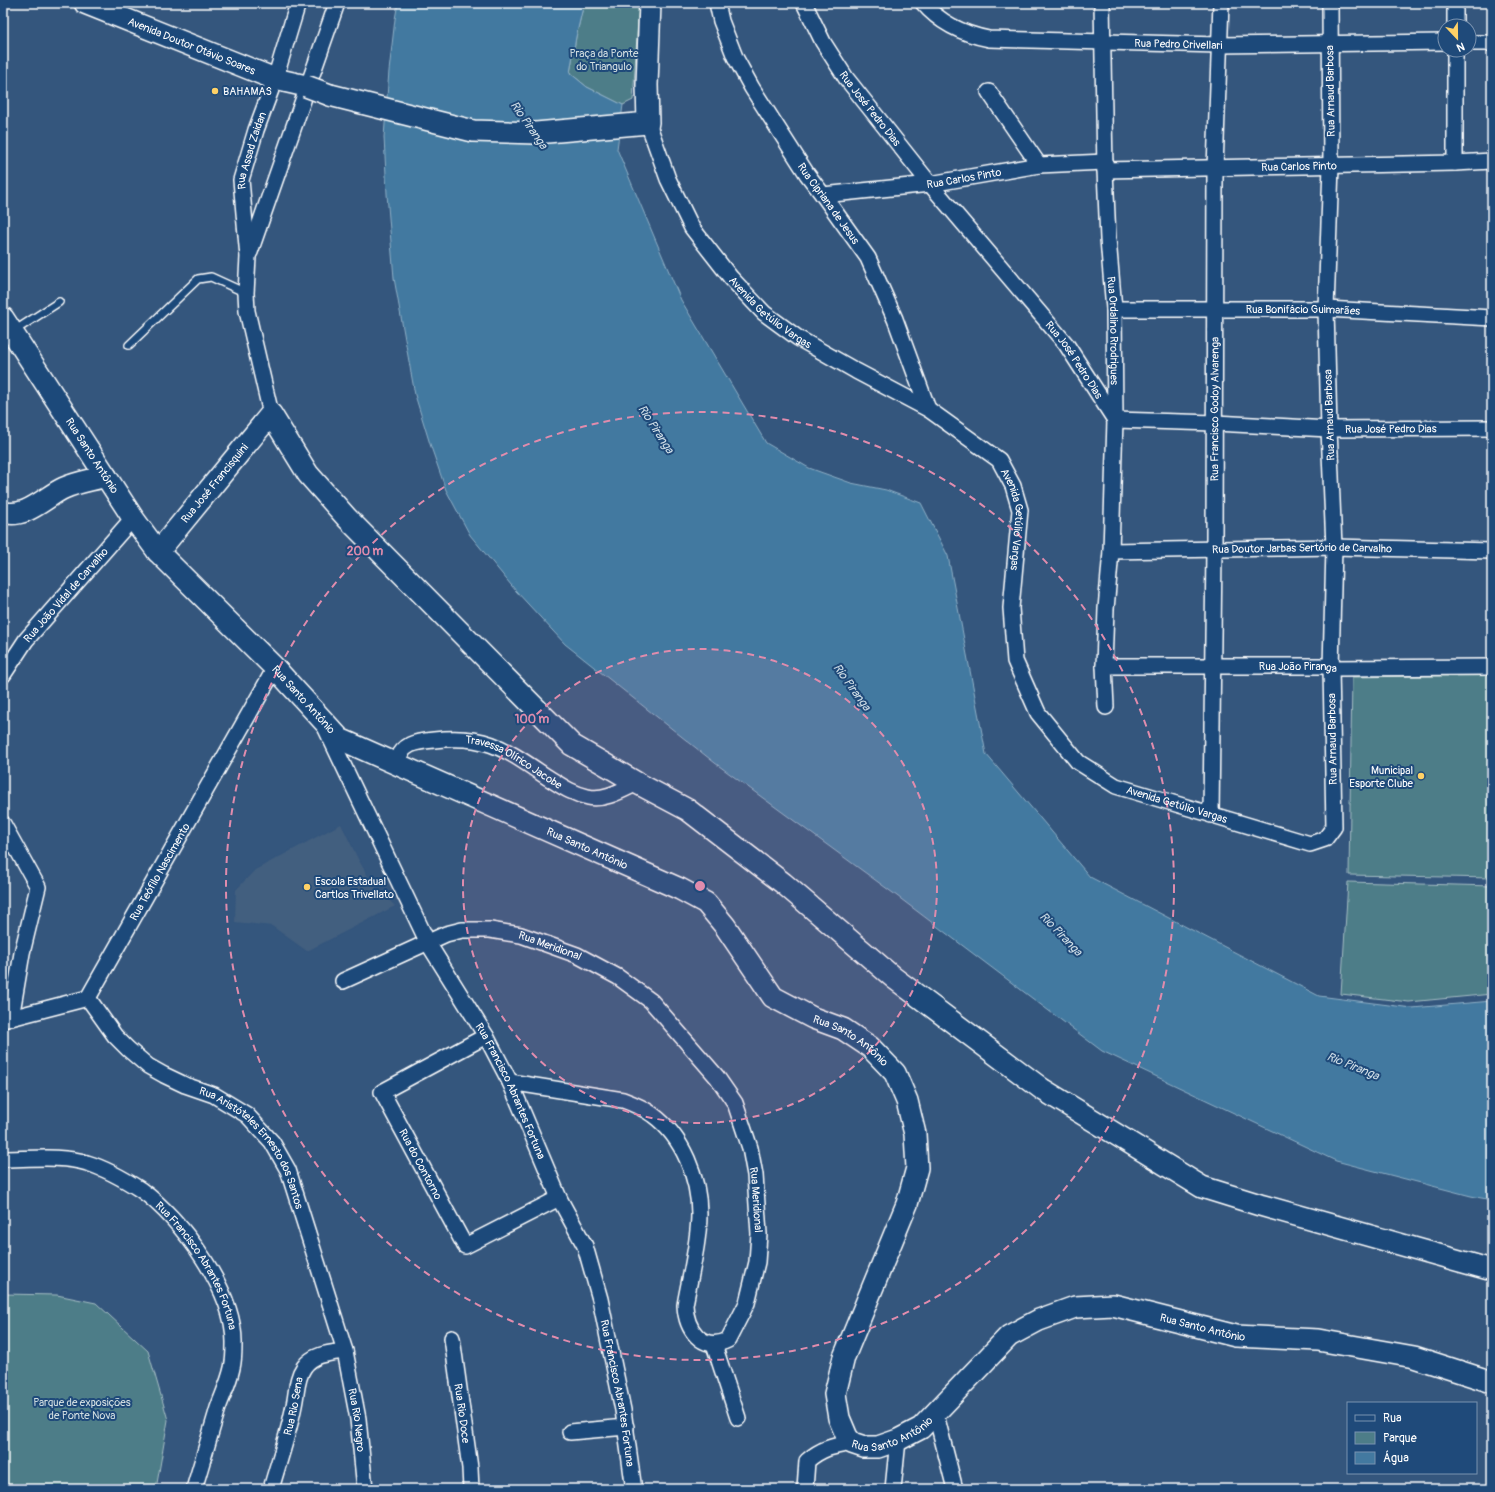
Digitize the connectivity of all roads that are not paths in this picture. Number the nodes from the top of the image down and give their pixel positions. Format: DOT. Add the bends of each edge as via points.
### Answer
graph roads {
  1 [pos="85,3"];
  2 [pos="298,3"];
  3 [pos="337,3"];
  4 [pos="650,3"];
  5 [pos="717,3"];
  6 [pos="804,3"];
  7 [pos="922,3"];
  8 [pos="1102,3"];
  9 [pos="1221,3"];
  10 [pos="1330,3"];
  11 [pos="1455,3"];
  12 [pos="1455,18"];
  13 [pos="1103,42"];
  14 [pos="1437,42"];
  15 [pos="1477,42"];
  16 [pos="1329,43"];
  17 [pos="1492,43"];
  18 [pos="1219,45"];
  19 [pos="1455,58"];
  20 [pos="275,79"];
  21 [pos="989,92"];
  22 [pos="642,123"];
  23 [pos="1492,161"];
  24 [pos="1456,163"];
  25 [pos="1039,165"];
  26 [pos="1105,166"];
  27 [pos="1331,166"];
  28 [pos="1215,168"];
  29 [pos="930,184"];
  30 [pos="823,195"];
  31 [pos="248,257"];
  32 [pos="246,293"];
  33 [pos="59,302"];
  34 [pos="1114,309"];
  35 [pos="1215,309"];
  36 [pos="1326,309"];
  37 [pos="1492,318"];
  38 [pos="8,325"];
  39 [pos="129,346"];
  40 [pos="928,409"];
  41 [pos="270,414"];
  42 [pos="1115,420"];
  43 [pos="1215,423"];
  44 [pos="1492,428"];
  45 [pos="1329,429"];
  46 [pos="106,476"];
  47 [pos="3,512"];
  48 [pos="133,518"];
  49 [pos="1334,547"];
  50 [pos="1214,549"];
  51 [pos="1111,551"];
  52 [pos="1492,551"];
  53 [pos="158,552"];
  54 [pos="1104,666"];
  55 [pos="1212,666"];
  56 [pos="1492,667"];
  57 [pos="275,668"];
  58 [pos="1331,668"];
  59 [pos="3,675"];
  60 [pos="1106,707"];
  61 [pos="320,716"];
  62 [pos="395,763"];
  63 [pos="637,783"];
  64 [pos="1211,815"];
  65 [pos="3,824"];
  66 [pos="1334,827"];
  67 [pos="428,943"];
  68 [pos="343,981"];
  69 [pos="88,998"];
  70 [pos="7,1019"];
  71 [pos="486,1036"];
  72 [pos="510,1082"];
  73 [pos="3,1160"];
  74 [pos="559,1198"];
  75 [pos="1492,1270"];
  76 [pos="452,1338"];
  77 [pos="714,1345"];
  78 [pos="345,1351"];
  79 [pos="1492,1382"];
  80 [pos="936,1411"];
  81 [pos="738,1418"];
  82 [pos="626,1427"];
  83 [pos="570,1432"];
  84 [pos="898,1440"];
  85 [pos="852,1443"];
  86 [pos="194,1489"];
  87 [pos="271,1489"];
  88 [pos="365,1489"];
  89 [pos="471,1489"];
  90 [pos="632,1489"];
  91 [pos="805,1489"];
  92 [pos="893,1489"];
  93 [pos="955,1489"];
  1 -- 20 [label="main road, Avenida Doutor Otávio Soares"];
  2 -- 20 [label="street, Rua Assad Zaidan"];
  3 -- 31 [label="street, Rua Assad Zaidan"];
  4 -- 22 [label="main road" via="647,85"];
  5 -- 30 [label="street, Rua Cipriana de Jesus" via="732,50 752,88"];
  6 -- 29 [label="street, Rua José Pedro Dias" via="823,42 846,78"];
  7 -- 13 [label="street, Rua Pedro Crivellari" via="945,23 978,37 1002,40"];
  8 -- 13 [label="street, Rua Ordalino Rrodrigues"];
  9 -- 18 [label="street, Rua Francisco Godoy Alvarenga"];
  10 -- 16 [label="street, Rua Arnaud Barbosa"];
  11 -- 12 [label="street"];
  13 -- 18 [label="street, Rua Pedro Crivellari"];
  13 -- 26 [label="street, Rua Ordalino Rrodrigues"];
  14 -- 16 [label="street, Rua Pedro Crivellari"];
  15 -- 17 [label="street"];
  16 -- 18 [label="street, Rua Pedro Crivellari"];
  16 -- 27 [label="street, Rua Arnaud Barbosa"];
  18 -- 28 [label="street, Rua Francisco Godoy Alvarenga"];
  19 -- 24 [label="street"];
  20 -- 22 [label="main road, Avenida Doutor Otávio Soares, bridge" via="473,131 536,133"];
  20 -- 31 [label="street, Rua Assad Zaidan" via="241,180"];
  21 -- 25 [label="street"];
  22 -- 40 [label="street, Avenida Getúlio Vargas" via="692,228 731,278 764,313 798,338"];
  23 -- 24 [label="street, Rua Carlos Pinto"];
  24 -- 27 [label="street, Rua Carlos Pinto"];
  25 -- 26 [label="street, Rua Carlos Pinto"];
  25 -- 29 [label="street, Rua Carlos Pinto"];
  26 -- 28 [label="street, Rua Carlos Pinto"];
  26 -- 34 [label="street, Rua Ordalino Rrodrigues"];
  27 -- 28 [label="street, Rua Carlos Pinto"];
  27 -- 36 [label="street, Rua Arnaud Barbosa"];
  28 -- 35 [label="street, Rua Francisco Godoy Alvarenga"];
  29 -- 30 [label="street, Rua Carlos Pinto"];
  29 -- 42 [label="street, Rua José Pedro Dias" via="1066,344"];
  30 -- 40 [label="street, Rua Cipriana de Jesus" via="868,258 895,319"];
  31 -- 32 [label="street, Rua Assad Zaidan"];
  32 -- 39 [label="lane" via="211,277 198,280"];
  32 -- 41 [label="street, Rua Assad Zaidan" via="247,311"];
  33 -- 38 [label="lane"];
  34 -- 35 [label="street, Rua Bonifácio Guimarães"];
  34 -- 42 [label="street, Rua Ordalino Rrodrigues"];
  35 -- 36 [label="street, Rua Bonifácio Guimarães"];
  35 -- 43 [label="street, Rua Francisco Godoy Alvarenga"];
  36 -- 37 [label="street, Rua Bonifácio Guimarães"];
  36 -- 45 [label="street, Rua Arnaud Barbosa"];
  38 -- 46 [label="main road, Rua Santo Antônio"];
  40 -- 64 [label="street, Avenida Getúlio Vargas" via="999,460 1013,486 1020,510 1011,608 1015,661 1038,713 1078,762 1116,786"];
  41 -- 53 [label="main road, Rua José Francisquini"];
  41 -- 63 [label="main road" via="308,474 347,518 528,701 572,745"];
  42 -- 43 [label="street, Rua José Pedro Dias"];
  42 -- 51 [label="street, Rua Ordalino Rrodrigues"];
  43 -- 45 [label="street, Rua José Pedro Dias"];
  43 -- 50 [label="street, Rua Francisco Godoy Alvarenga"];
  44 -- 45 [label="street, Rua José Pedro Dias"];
  45 -- 49 [label="street, Rua Arnaud Barbosa"];
  46 -- 47 [label="main road" via="65,488 30,509 18,513"];
  46 -- 48 [label="main road, Rua Santo Antônio"];
  48 -- 53 [label="main road, Rua Santo Antônio"];
  48 -- 59 [label="street, Rua João Vidal de Carvalho" via="26,640"];
  49 -- 50 [label="street, Rua Doutor Jarbas Sertório de Carvalho"];
  49 -- 52 [label="street, Rua Doutor Jarbas Sertório de Carvalho"];
  49 -- 58 [label="street, Rua Arnaud Barbosa"];
  50 -- 51 [label="street, Rua Doutor Jarbas Sertório de Carvalho"];
  50 -- 55 [label="street, Rua Francisco Godoy Alvarenga"];
  51 -- 54 [label="street, Rua Ordalino Rrodrigues"];
  53 -- 57 [label="main road, Rua Santo Antônio"];
  54 -- 55 [label="street, Rua João Piranga"];
  54 -- 60 [label="street, Rua Ordalino Rrodrigues"];
  55 -- 58 [label="street, Rua João Piranga"];
  55 -- 64 [label="street, Rua Francisco Godoy Alvarenga"];
  56 -- 58 [label="street, Rua João Piranga"];
  57 -- 61 [label="main road, Rua Santo Antônio"];
  57 -- 69 [label="street, Rua Teófilo Nascimento"];
  58 -- 66 [label="street, Rua Arnaud Barbosa"];
  61 -- 62 [label="main road, Rua Santo Antônio" via="340,739"];
  61 -- 67 [label="street, Rua Francisco Abrantes Fortuna"];
  62 -- 63 [label="street, Travessa Olírico Jacobe" via="400,752 413,743 467,739 493,744 506,750 568,790 587,797 603,797"];
  62 -- 85 [label="main road, Rua Santo Antônio" via="680,889 706,903 725,926 773,997 813,1018 842,1029 870,1047 895,1073 907,1101 915,1134 917,1168 907,1204 844,1357 835,1394 839,1418"];
  63 -- 75 [label="main road" via="688,810 783,883 894,978 1042,1089 1202,1187"];
  64 -- 66 [label="street, Avenida Getúlio Vargas" via="1310,844 1325,839"];
  65 -- 70 [label="street" via="38,887"];
  67 -- 68 [label="street, Rua Meridional"];
  67 -- 71 [label="street, Rua Francisco Abrantes Fortuna"];
  67 -- 77 [label="street, Rua Meridional" via="462,930 490,930 521,935 577,955 618,977 651,1001 717,1077 736,1104 750,1148 755,1175 759,1234 757,1262 747,1303 728,1340"];
  69 -- 70 [label="street"];
  69 -- 78 [label="street, Rua Aristóteles Ernesto dos Santos" via="115,1036 148,1066 185,1086 214,1095 247,1115 272,1142 288,1170"];
  71 -- 72 [label="street, Rua Francisco Abrantes Fortuna"];
  71 -- 74 [label="street, Rua do Contorno" via="382,1092 465,1246"];
  72 -- 74 [label="street, Rua Francisco Abrantes Fortuna"];
  72 -- 77 [label="street" via="623,1100 654,1116 676,1140 694,1176 699,1214 685,1314 699,1338"];
  73 -- 86 [label="street, Rua Francisco Abrantes Fortuna" via="56,1158 86,1162 114,1173 142,1191 164,1211 200,1252 215,1276 231,1320 234,1342 233,1366"];
  74 -- 82 [label="street, Rua Francisco Abrantes Fortuna" via="585,1246 600,1298"];
  76 -- 89 [label="street, Rua Rio Doce"];
  77 -- 81 [label="street"];
  78 -- 87 [label="street, Rua Rio Sena" via="323,1354 303,1368 298,1379 295,1400"];
  78 -- 88 [label="street, Rua Rio Negro" via="358,1419"];
  79 -- 80 [label="main road, Rua Santo Antônio" via="1414,1356 1318,1340 1236,1336 1113,1306 1075,1307 1038,1320 1009,1336"];
  80 -- 84 [label="main road, Rua Santo Antônio" via="921,1428"];
  80 -- 93 [label="street"];
  82 -- 83 [label="street"];
  82 -- 90 [label="street, Rua Francisco Abrantes Fortuna"];
  84 -- 85 [label="main road, Rua Santo Antônio" via="870,1448"];
  84 -- 92 [label="street"];
  85 -- 91 [label="street" via="817,1452 807,1461"];
}
